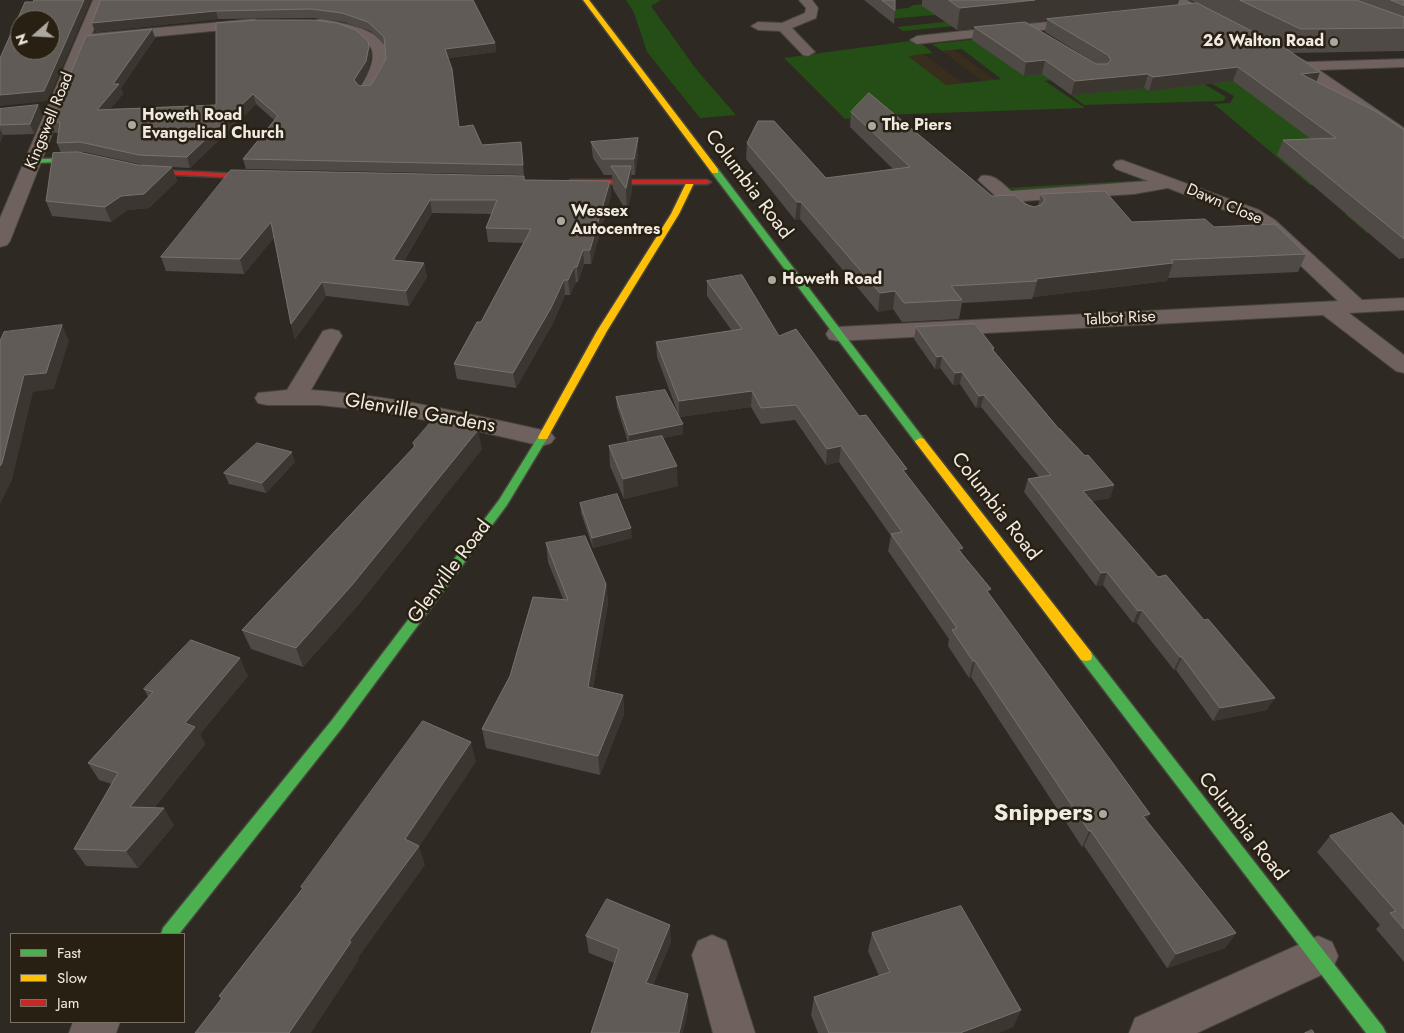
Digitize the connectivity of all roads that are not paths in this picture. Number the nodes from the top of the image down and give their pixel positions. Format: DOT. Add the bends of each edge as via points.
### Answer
graph roads {
  1 [pos="99,0"];
  2 [pos="586,0"];
  3 [pos="805,0"];
  4 [pos="1177,6"];
  5 [pos="1092,21"];
  6 [pos="271,22"];
  7 [pos="305,22"];
  8 [pos="758,26"];
  9 [pos="784,27"];
  10 [pos="1025,28"];
  11 [pos="1231,28"];
  12 [pos="1041,38"];
  13 [pos="84,39"];
  14 [pos="917,40"];
  15 [pos="1277,51"];
  16 [pos="808,52"];
  17 [pos="1404,63"];
  18 [pos="1304,66"];
  19 [pos="366,91"];
  20 [pos="56,107"];
  21 [pos="38,109"];
  22 [pos="1404,136"];
  23 [pos="33,161"];
  24 [pos="102,162"];
  25 [pos="1122,165"];
  26 [pos="123,168"];
  27 [pos="273,177"];
  28 [pos="721,180"];
  29 [pos="988,180"];
  30 [pos="562,182"];
  31 [pos="690,183"];
  32 [pos="1169,183"];
  33 [pos="1008,198"];
  34 [pos="1030,216"];
  35 [pos="4,223"];
  36 [pos="0,241"];
  37 [pos="1404,304"];
  38 [pos="1357,306"];
  39 [pos="1328,308"];
  40 [pos="837,334"];
  41 [pos="331,336"];
  42 [pos="1404,366"];
  43 [pos="296,395"];
  44 [pos="268,398"];
  45 [pos="542,438"];
  46 [pos="170,933"];
  47 [pos="712,955"];
  48 [pos="1318,956"];
  49 [pos="98,1023"];
  50 [pos="90,1033"];
  51 [pos="734,1033"];
  52 [pos="1150,1033"];
  53 [pos="1377,1033"];
  1 -- 13 [label="street, Kingswell Road"];
  2 -- 28 [label="street, Columbia Road"];
  3 -- 9 [label="street" via="812,8 811,15"];
  4 -- 11 [label="street" via="1197,10"];
  5 -- 10 [label="street"];
  6 -- 13 [label="street"];
  7 -- 19 [label="street" via="352,29 372,38 382,61 376,78"];
  8 -- 9 [label="street"];
  9 -- 16 [label="street"];
  10 -- 12 [label="street"];
  10 -- 14 [label="street"];
  13 -- 20 [label="street, Kingswell Road"];
  15 -- 18 [label="street"];
  17 -- 18 [label="street"];
  18 -- 22 [label="street"];
  20 -- 21 [label="street"];
  20 -- 23 [label="street, Kingswell Road"];
  23 -- 24 [label="street"];
  23 -- 35 [label="street, Kingswell Road"];
  25 -- 32 [label="street, Dawn Close"];
  26 -- 27 [label="street" via="143,172"];
  28 -- 31 [label="street"];
  28 -- 40 [label="street, Columbia Road"];
  29 -- 33 [label="street"];
  30 -- 31 [label="street"];
  31 -- 45 [label="street, Glenville Road" via="675,214 602,331"];
  32 -- 33 [label="street" via="1134,189"];
  32 -- 38 [label="street, Dawn Close" via="1252,214 1268,224"];
  33 -- 34 [label="street"];
  35 -- 36 [label="street, Kingswell Road"];
  37 -- 38 [label="street, Talbot Rise"];
  38 -- 39 [label="street, Talbot Rise"];
  39 -- 40 [label="street, Talbot Rise"];
  39 -- 42 [label="street"];
  40 -- 48 [label="street, Columbia Road"];
  41 -- 43 [label="street"];
  43 -- 44 [label="street, Glenville Gardens"];
  43 -- 45 [label="street, Glenville Gardens" via="429,412"];
  45 -- 46 [label="street, Glenville Road" via="503,502 337,724"];
  47 -- 51 [label="street"];
  48 -- 52 [label="street"];
  48 -- 53 [label="street, Columbia Road"];
  49 -- 50 [label="street"];
}
